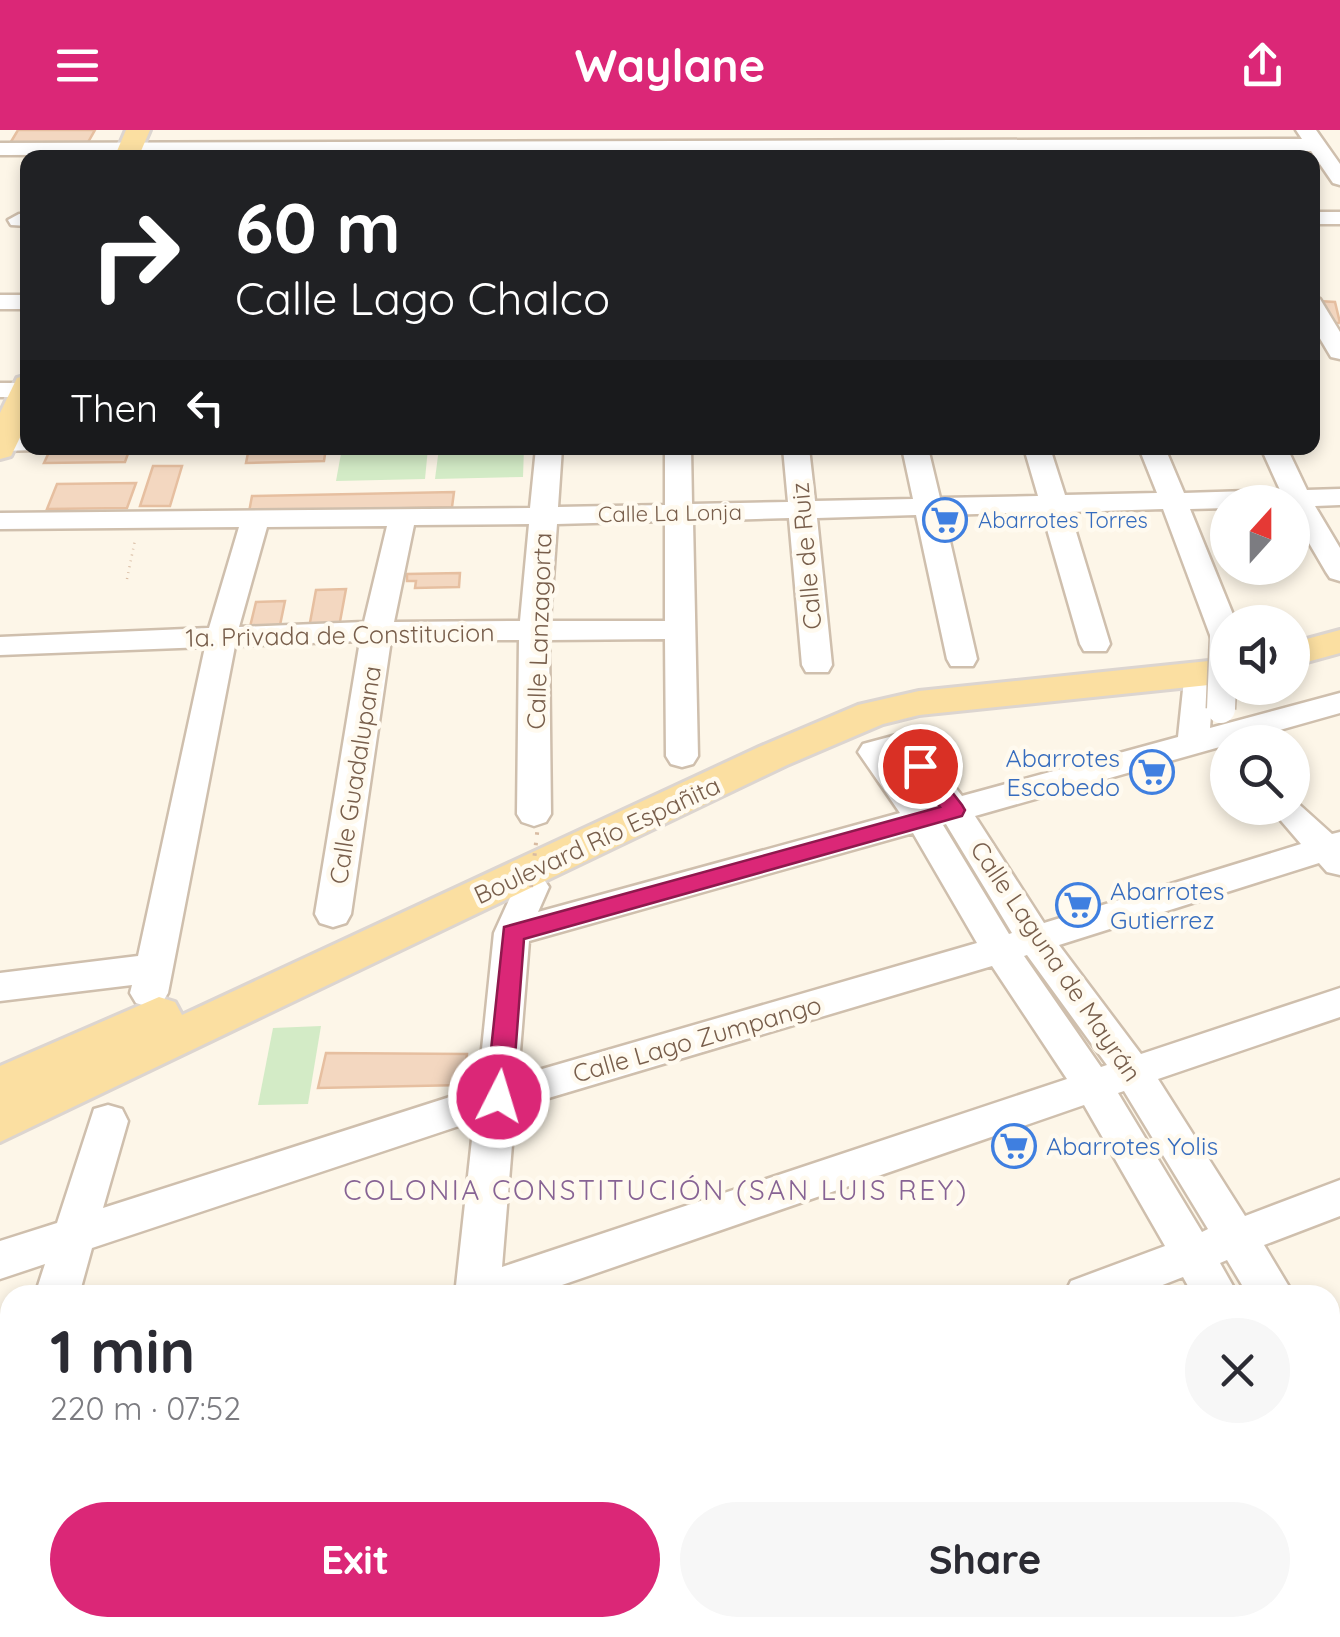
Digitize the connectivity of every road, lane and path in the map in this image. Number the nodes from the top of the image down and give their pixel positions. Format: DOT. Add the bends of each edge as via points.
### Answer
graph roads {
  1 [pos="1312,138"];
  2 [pos="122,143"];
  3 [pos="1132,144"];
  4 [pos="1222,144"];
  5 [pos="391,145"];
  6 [pos="486,145"];
  7 [pos="574,145"];
  8 [pos="674,145"];
  9 [pos="765,145"];
  10 [pos="858,145"];
  11 [pos="949,145"];
  12 [pos="1034,145"];
  13 [pos="226,146"];
  14 [pos="315,146"];
  15 [pos="0,149"];
  16 [pos="1340,178"];
  17 [pos="1320,318"];
  18 [pos="1340,352"];
  19 [pos="20,389"];
  20 [pos="10,446"];
  21 [pos="548,455"];
  22 [pos="678,455"];
  23 [pos="797,455"];
  24 [pos="917,455"];
  25 [pos="1039,455"];
  26 [pos="1155,455"];
  27 [pos="1277,455"];
  28 [pos="1291,485"];
  29 [pos="1340,497"];
  30 [pos="1310,498"];
  31 [pos="1210,500"];
  32 [pos="1172,501"];
  33 [pos="1056,504"];
  34 [pos="928,508"];
  35 [pos="802,510"];
  36 [pos="678,513"];
  37 [pos="544,516"];
  38 [pos="402,518"];
  39 [pos="1310,520"];
  40 [pos="0,521"];
  41 [pos="255,521"];
  42 [pos="138,522"];
  43 [pos="1340,572"];
  44 [pos="127,579"];
  45 [pos="1215,605"];
  46 [pos="1340,618"];
  47 [pos="1310,627"];
  48 [pos="680,630"];
  49 [pos="378,631"];
  50 [pos="534,632"];
  51 [pos="222,636"];
  52 [pos="1340,641"];
  53 [pos="1095,644"];
  54 [pos="0,646"];
  55 [pos="1310,650"];
  56 [pos="962,659"];
  57 [pos="816,665"];
  58 [pos="1210,689"];
  59 [pos="1210,690"];
  60 [pos="1310,699"];
  61 [pos="1340,703"];
  62 [pos="1214,705"];
  63 [pos="1214,705"];
  64 [pos="1193,745"];
  65 [pos="682,756"];
  66 [pos="938,815"];
  67 [pos="536,819"];
  68 [pos="1305,825"];
  69 [pos="1335,852"];
  70 [pos="531,887"];
  71 [pos="333,914"];
  72 [pos="512,934"];
  73 [pos="1017,944"];
  74 [pos="0,986"];
  75 [pos="1340,1002"];
  76 [pos="1133,1072"];
  77 [pos="1093,1086"];
  78 [pos="0,1087"];
  79 [pos="499,1097"];
  80 [pos="108,1121"];
  81 [pos="0,1122"];
  82 [pos="1340,1198"];
  83 [pos="76,1237"];
  84 [pos="1235,1237"];
  85 [pos="1192,1254"];
  86 [pos="0,1260"];
  87 [pos="60,1285"];
  88 [pos="479,1285"];
  89 [pos="507,1285"];
  90 [pos="1112,1285"];
  91 [pos="1210,1285"];
  92 [pos="1266,1285"];
  1 -- 4 [label="street"];
  1 -- 16 [label="street"];
  2 -- 13 [label="street"];
  2 -- 15 [label="street"];
  3 -- 4 [label="street"];
  3 -- 12 [label="street"];
  5 -- 6 [label="street"];
  5 -- 14 [label="street"];
  6 -- 7 [label="street"];
  7 -- 8 [label="street"];
  8 -- 9 [label="street"];
  9 -- 10 [label="street"];
  10 -- 11 [label="street"];
  11 -- 12 [label="street"];
  13 -- 14 [label="street"];
  17 -- 18 [label="street"];
  19 -- 20 [label="main road"];
  21 -- 37 [label="street, Calle Lanzagorta"];
  22 -- 36 [label="street"];
  23 -- 35 [label="street, Calle de Ruiz"];
  24 -- 34 [label="street"];
  25 -- 33 [label="street"];
  26 -- 32 [label="street"];
  27 -- 28 [label="street"];
  29 -- 30 [label="street, Calle La Lonja"];
  31 -- 32 [label="street, Calle La Lonja"];
  32 -- 33 [label="street, Calle La Lonja"];
  32 -- 45 [label="street"];
  33 -- 34 [label="street, Calle La Lonja"];
  33 -- 53 [label="street"];
  34 -- 35 [label="street, Calle La Lonja"];
  34 -- 56 [label="street"];
  35 -- 36 [label="street, Calle La Lonja"];
  35 -- 57 [label="street, Calle de Ruiz"];
  36 -- 37 [label="street, Calle La Lonja"];
  36 -- 48 [label="street"];
  37 -- 38 [label="street, Calle La Lonja"];
  37 -- 50 [label="street, Calle Lanzagorta"];
  38 -- 41 [label="street, Calle La Lonja"];
  38 -- 49 [label="street, Calle Guadalupana"];
  39 -- 43 [label="street"];
  40 -- 42 [label="street, Calle La Lonja"];
  41 -- 42 [label="street, Calle La Lonja"];
  41 -- 51 [label="street"];
  42 -- 44 [label="path"];
  46 -- 47 [label="main road"];
  48 -- 50 [label="street, 1a. Privada de Constitucion"];
  48 -- 65 [label="street"];
  49 -- 50 [label="street, 1a. Privada de Constitucion"];
  49 -- 51 [label="street, 1a. Privada de Constitucion"];
  49 -- 71 [label="street, Calle Guadalupana"];
  50 -- 67 [label="street, Calle Lanzagorta"];
  51 -- 54 [label="street, 1a. Privada de Constitucion"];
  51 -- 74 [label="street" via="152,980"];
  52 -- 55 [label="main road"];
  58 -- 78 [label="main road, Boulevard Río Españita" via="861,696"];
  59 -- 81 [label="main road, Boulevard Río Españita" via="918,703 872,714"];
  60 -- 61 [label="street"];
  62 -- 64 [label="street"];
  63 -- 64 [label="street"];
  64 -- 66 [label="street"];
  66 -- 72 [label="street"];
  66 -- 73 [label="street, Calle Laguna de Mayrán"];
  67 -- 70 [label="path, bridge"];
  68 -- 69 [label="street"];
  69 -- 73 [label="street, Calle Lago Zumpango"];
  70 -- 72 [label="street"];
  72 -- 79 [label="street"];
  73 -- 76 [label="street, Calle Laguna de Mayrán"];
  73 -- 77 [label="street, Calle Laguna de Mayrán"];
  73 -- 79 [label="street, Calle Lago Zumpango"];
  75 -- 76 [label="street"];
  76 -- 77 [label="street"];
  76 -- 84 [label="street, Calle Laguna de Mayrán"];
  77 -- 85 [label="street, Calle Laguna de Mayrán"];
  77 -- 89 [label="street"];
  79 -- 83 [label="street, Calle Lago Zumpango"];
  79 -- 88 [label="street"];
  80 -- 83 [label="street"];
  82 -- 84 [label="street"];
  83 -- 86 [label="street, Calle Lago Zumpango"];
  83 -- 87 [label="street"];
  84 -- 85 [label="street"];
  84 -- 92 [label="street, Calle Laguna de Mayrán"];
  85 -- 90 [label="street"];
  85 -- 91 [label="street, Calle Laguna de Mayrán"];
}
